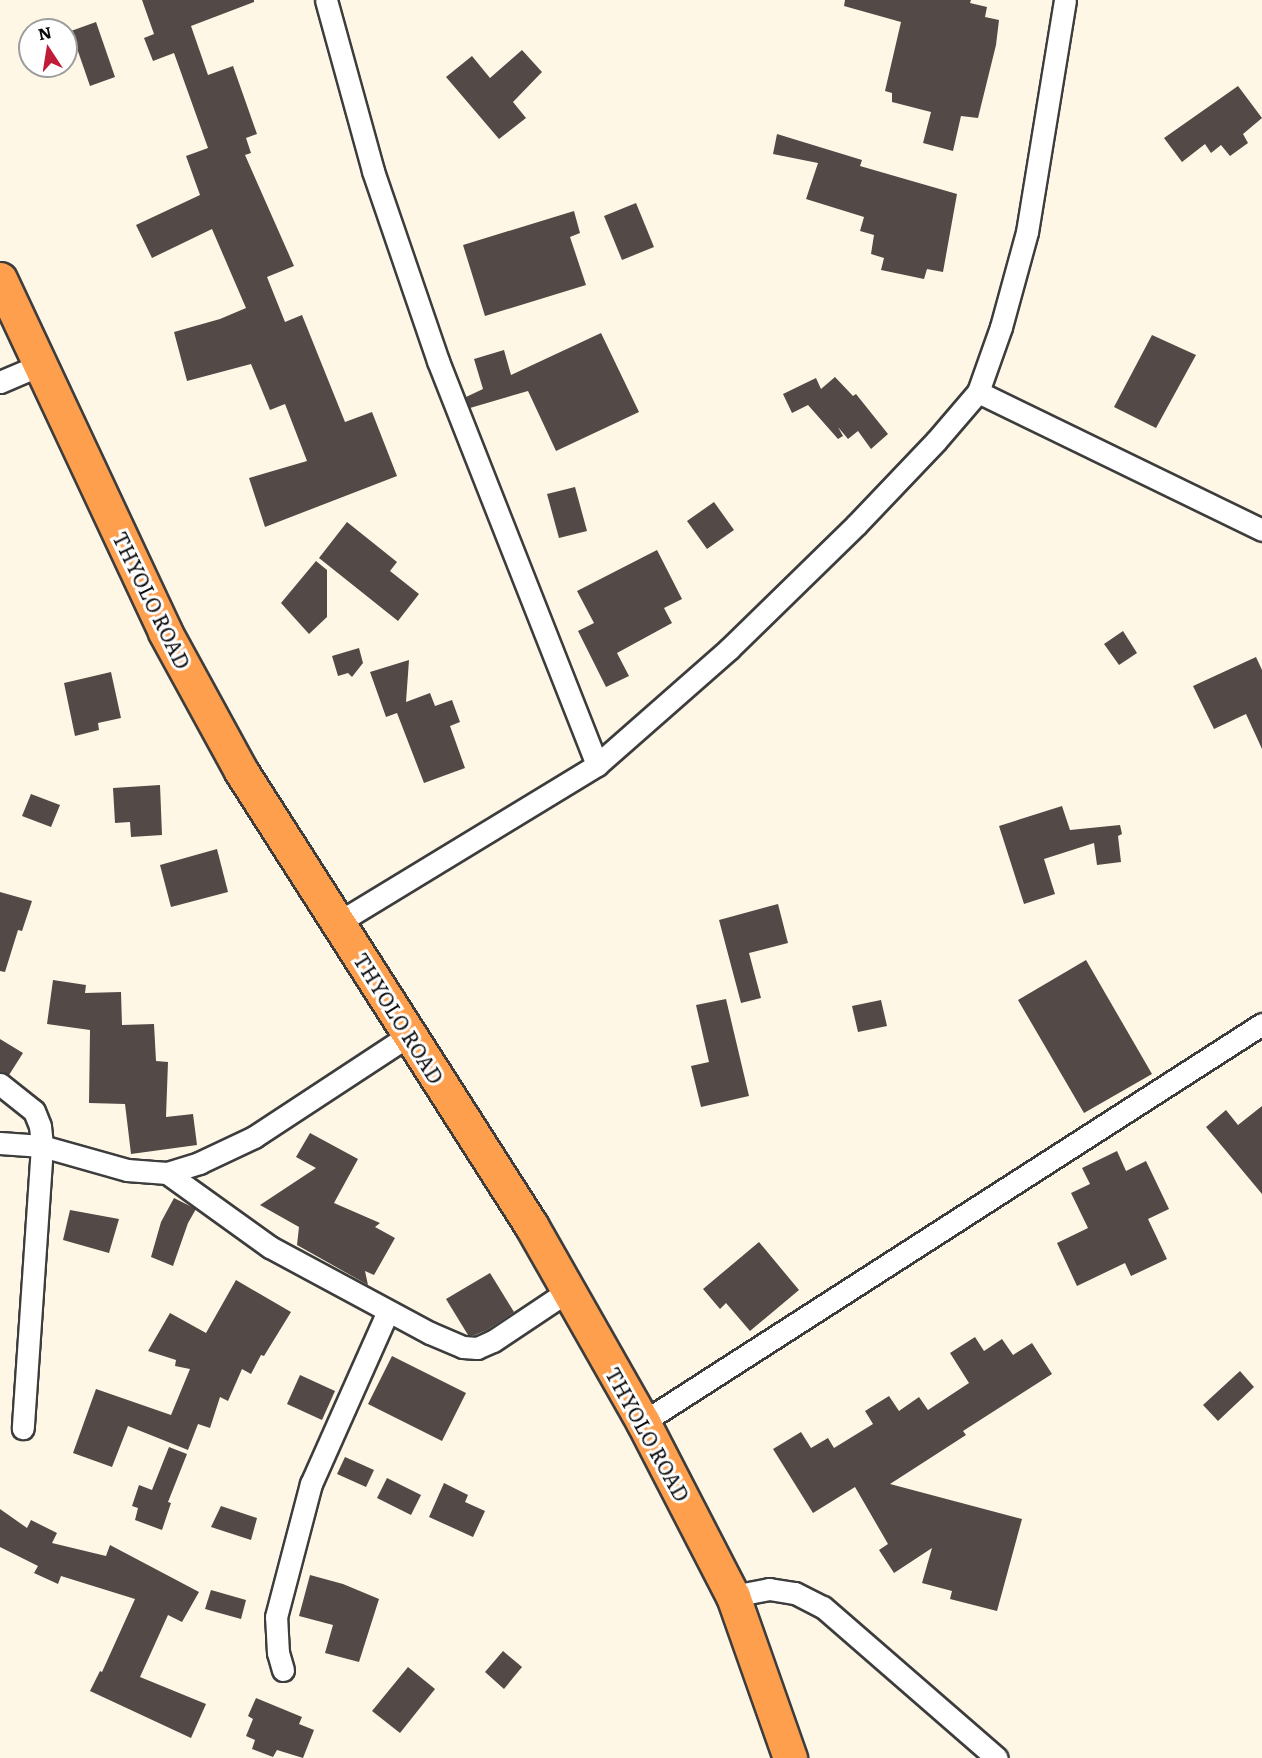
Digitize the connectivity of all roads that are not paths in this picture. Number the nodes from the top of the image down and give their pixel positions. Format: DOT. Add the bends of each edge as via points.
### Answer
graph roads {
  1 [pos="326,0"];
  2 [pos="1065,0"];
  3 [pos="0,279"];
  4 [pos="40,365"];
  5 [pos="0,382"];
  6 [pos="978,392"];
  7 [pos="1262,530"];
  8 [pos="597,765"];
  9 [pos="339,922"];
  10 [pos="1262,1024"];
  11 [pos="409,1035"];
  12 [pos="0,1084"];
  13 [pos="0,1143"];
  14 [pos="42,1146"];
  15 [pos="167,1173"];
  16 [pos="568,1291"];
  17 [pos="388,1311"];
  18 [pos="643,1422"];
  19 [pos="23,1428"];
  20 [pos="733,1596"];
  21 [pos="283,1670"];
  22 [pos="790,1758"];
  23 [pos="997,1758"];
  1 -- 8 [label="street" via="373,171 438,361"];
  2 -- 6 [label="street" via="1027,232"];
  3 -- 4 [label="highway, THYOLO ROAD"];
  4 -- 5 [label="street"];
  4 -- 9 [label="highway, THYOLO ROAD" via="165,632 241,771"];
  6 -- 7 [label="street"];
  6 -- 8 [label="street" via="856,525 729,649"];
  8 -- 9 [label="street"];
  9 -- 11 [label="highway, THYOLO ROAD"];
  10 -- 18 [label="street"];
  11 -- 15 [label="street" via="254,1137"];
  11 -- 16 [label="highway, THYOLO ROAD" via="531,1225"];
  12 -- 14 [label="street" via="34,1111"];
  13 -- 14 [label="street"];
  14 -- 15 [label="street" via="127,1170"];
  14 -- 19 [label="street"];
  15 -- 17 [label="street" via="270,1247"];
  16 -- 17 [label="street" via="477,1348 463,1347"];
  16 -- 18 [label="highway, THYOLO ROAD"];
  17 -- 21 [label="street" via="311,1484 276,1617 275,1634"];
  18 -- 20 [label="highway, THYOLO ROAD"];
  20 -- 22 [label="highway, THYOLO ROAD"];
  20 -- 23 [label="street" via="770,1589 795,1593 823,1607"];
}
